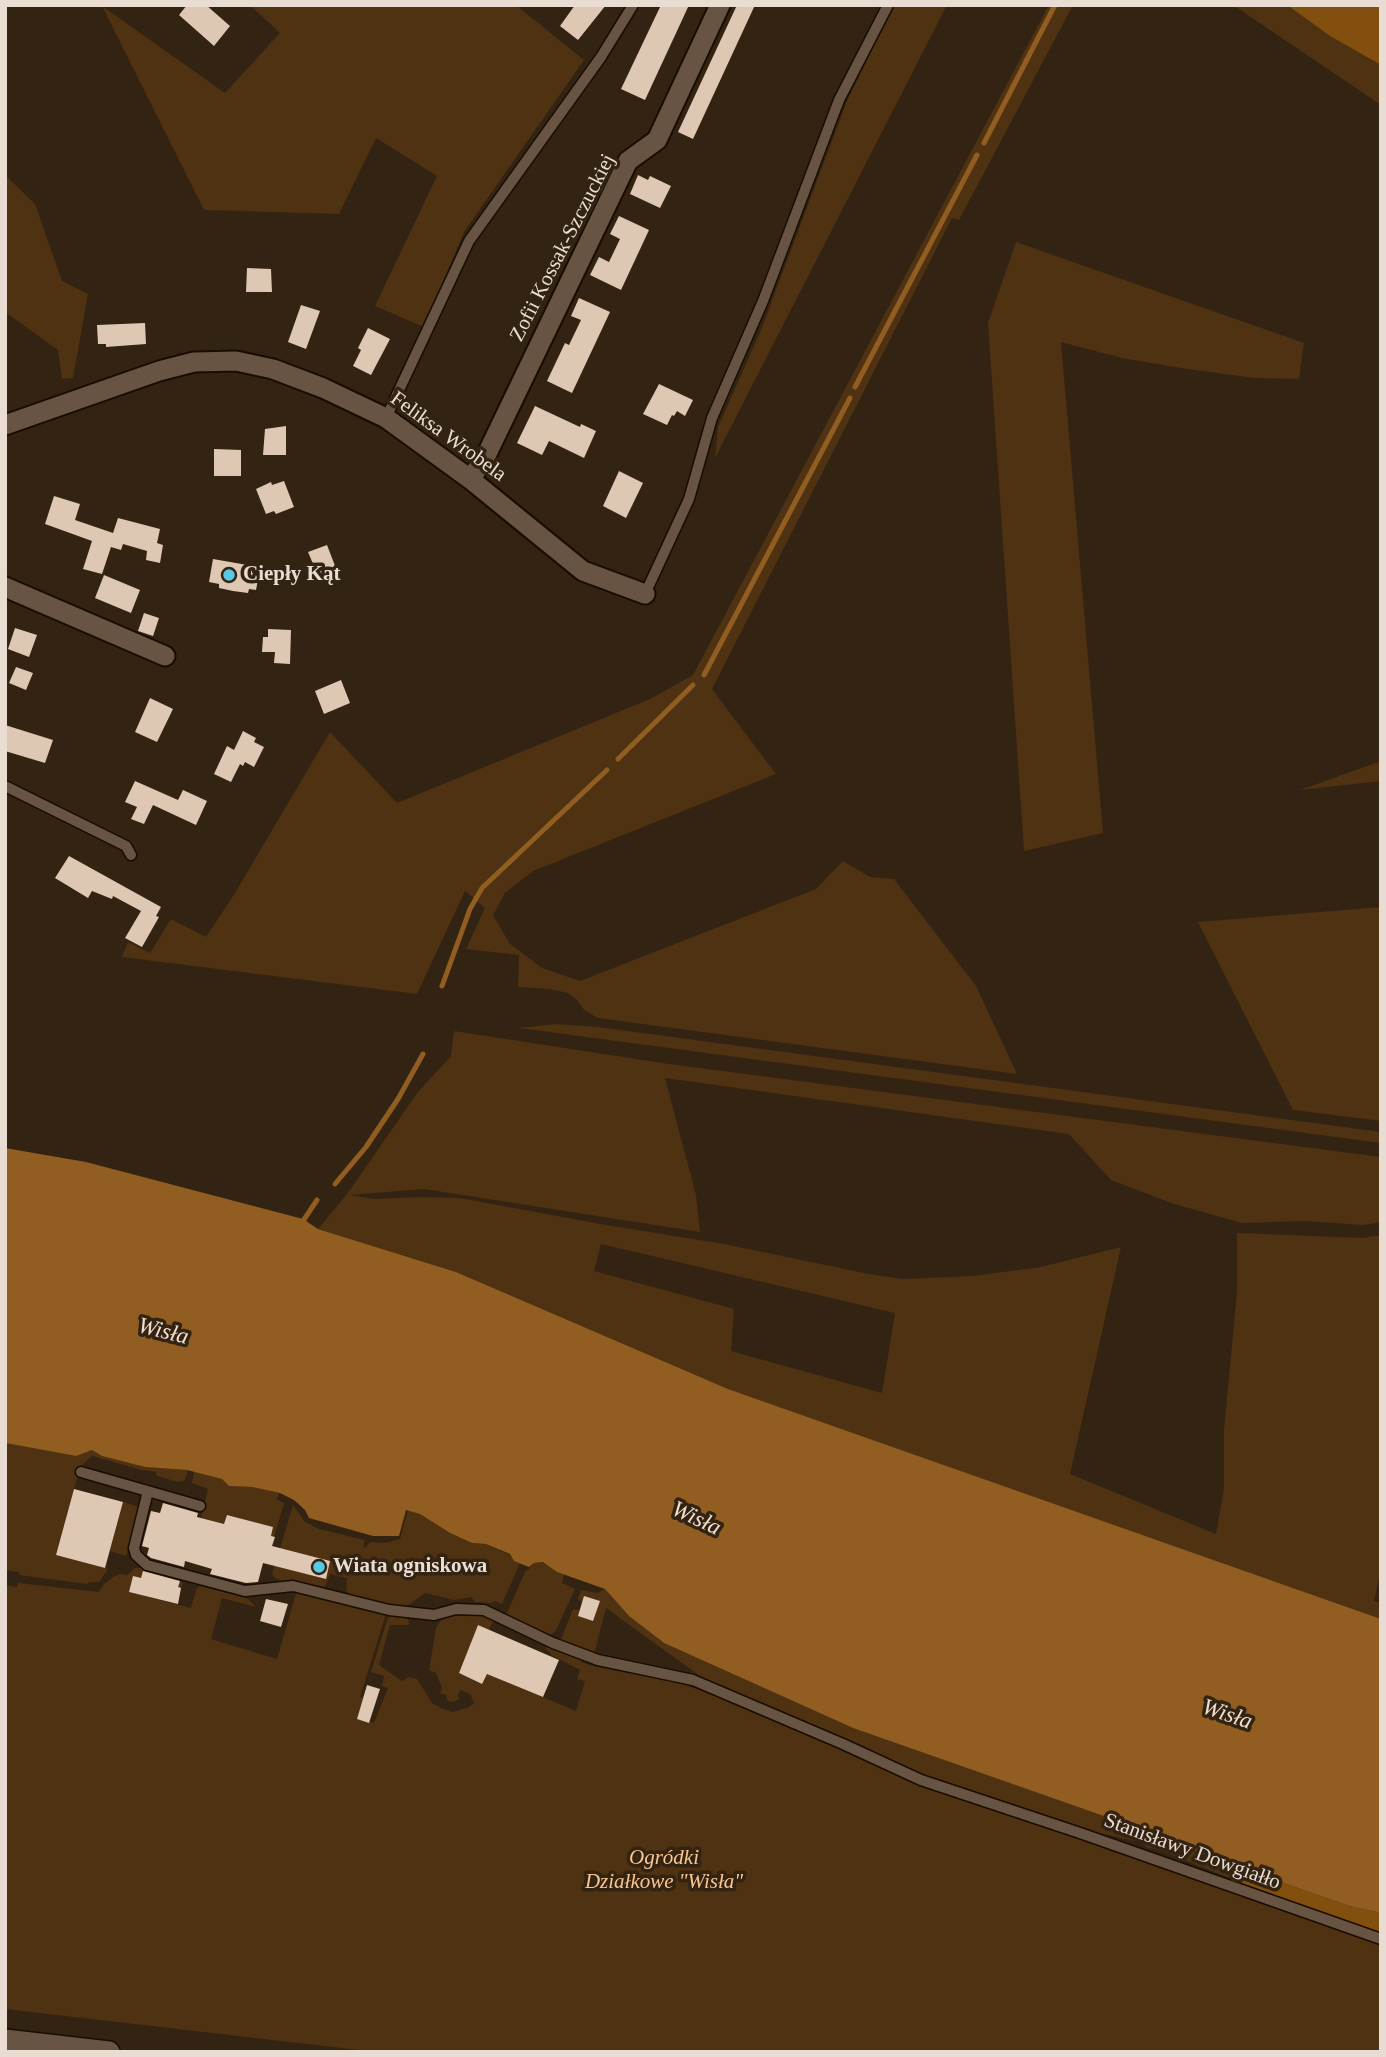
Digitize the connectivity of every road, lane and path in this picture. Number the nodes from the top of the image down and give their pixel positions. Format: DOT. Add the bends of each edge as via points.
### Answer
graph roads {
  1 [pos="634,5"];
  2 [pos="720,5"];
  3 [pos="888,5"];
  4 [pos="386,418"];
  5 [pos="5,425"];
  6 [pos="470,479"];
  7 [pos="5,587"];
  8 [pos="645,594"];
  9 [pos="165,656"];
  10 [pos="5,786"];
  11 [pos="131,855"];
  12 [pos="81,1472"];
  13 [pos="148,1491"];
  14 [pos="200,1506"];
  15 [pos="1381,1939"];
  16 [pos="5,2040"];
  17 [pos="109,2052"];
  1 -- 4 [label="lane" via="469,241"];
  2 -- 6 [label="street, Zofii Kossak-Szczuckiej" via="657,140 628,161 484,460"];
  3 -- 8 [label="lane" via="839,100 763,301 712,418 689,499"];
  4 -- 5 [label="street, Feliksa Wrobela" via="273,369 207,360 159,371"];
  4 -- 6 [label="street, Feliksa Wrobela"];
  6 -- 8 [label="street, Feliksa Wrobela" via="583,570"];
  7 -- 9 [label="street"];
  10 -- 11 [label="lane" via="126,846"];
  12 -- 13 [label="lane"];
  13 -- 14 [label="lane"];
  13 -- 15 [label="lane, Stanisławy Dowgiałło" via="134,1548 147,1565 245,1591 296,1587 389,1611 434,1615 456,1609 484,1610 598,1660 692,1680 921,1780"];
  16 -- 17 [label="street"];
}
